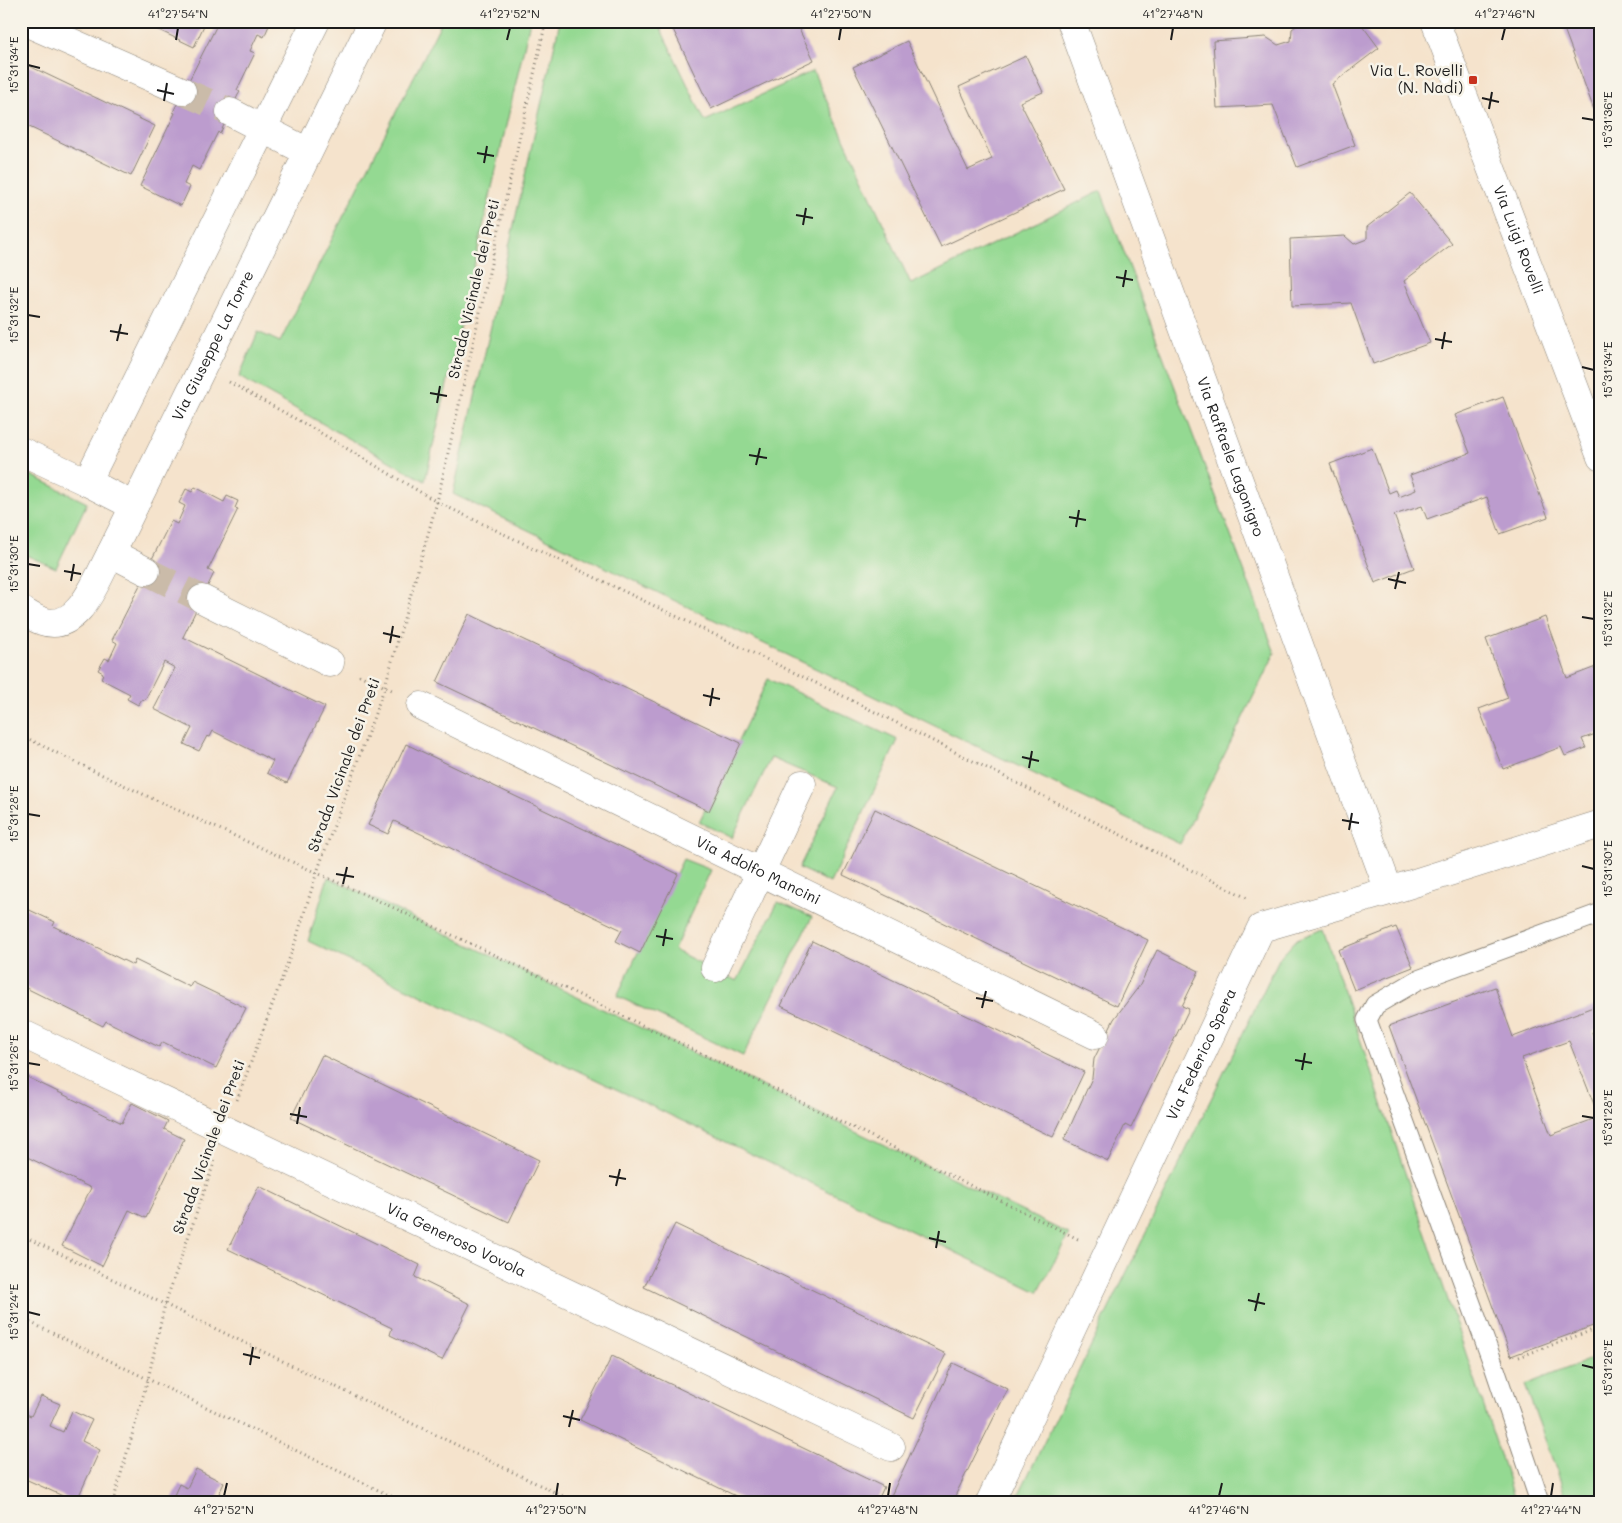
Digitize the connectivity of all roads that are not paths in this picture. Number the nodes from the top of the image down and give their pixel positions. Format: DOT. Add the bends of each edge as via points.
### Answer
graph roads {
  1 [pos="23,21"];
  2 [pos="316,21"];
  3 [pos="372,21"];
  4 [pos="1071,21"];
  5 [pos="1435,21"];
  6 [pos="182,91"];
  7 [pos="230,112"];
  8 [pos="262,129"];
  9 [pos="308,152"];
  10 [pos="21,451"];
  11 [pos="1601,457"];
  12 [pos="87,482"];
  13 [pos="134,506"];
  14 [pos="111,553"];
  15 [pos="146,571"];
  16 [pos="202,599"];
  17 [pos="21,610"];
  18 [pos="330,663"];
  19 [pos="420,706"];
  20 [pos="802,784"];
  21 [pos="1601,824"];
  22 [pos="761,870"];
  23 [pos="1389,891"];
  24 [pos="1601,913"];
  25 [pos="715,968"];
  26 [pos="21,1033"];
  27 [pos="1095,1035"];
  28 [pos="891,1447"];
  29 [pos="990,1502"];
  30 [pos="1540,1502"];
  1 -- 6 [label="street"];
  2 -- 8 [label="street"];
  3 -- 9 [label="street, Via Giuseppe La Torre"];
  4 -- 23 [label="street, Via Raffaele Lagonigro"];
  5 -- 11 [label="street, Via Luigi Rovelli"];
  7 -- 8 [label="street"];
  8 -- 9 [label="street"];
  8 -- 12 [label="street"];
  9 -- 13 [label="street, Via Giuseppe La Torre"];
  10 -- 12 [label="street"];
  12 -- 13 [label="street"];
  13 -- 14 [label="street, Via Giuseppe La Torre"];
  14 -- 15 [label="street"];
  14 -- 17 [label="street, Via Giuseppe La Torre" via="79,611 63,623 44,622"];
  16 -- 18 [label="street"];
  19 -- 22 [label="street, Via Adolfo Mancini"];
  20 -- 22 [label="street"];
  21 -- 23 [label="street, Via Federico Spera"];
  22 -- 25 [label="street"];
  22 -- 27 [label="street, Via Adolfo Mancini"];
  23 -- 29 [label="street, Via Federico Spera" via="1262,928"];
  24 -- 30 [label="lane" via="1418,980 1375,1005 1367,1020 1494,1366"];
  26 -- 28 [label="street, Via Generoso Vovola"];
}
